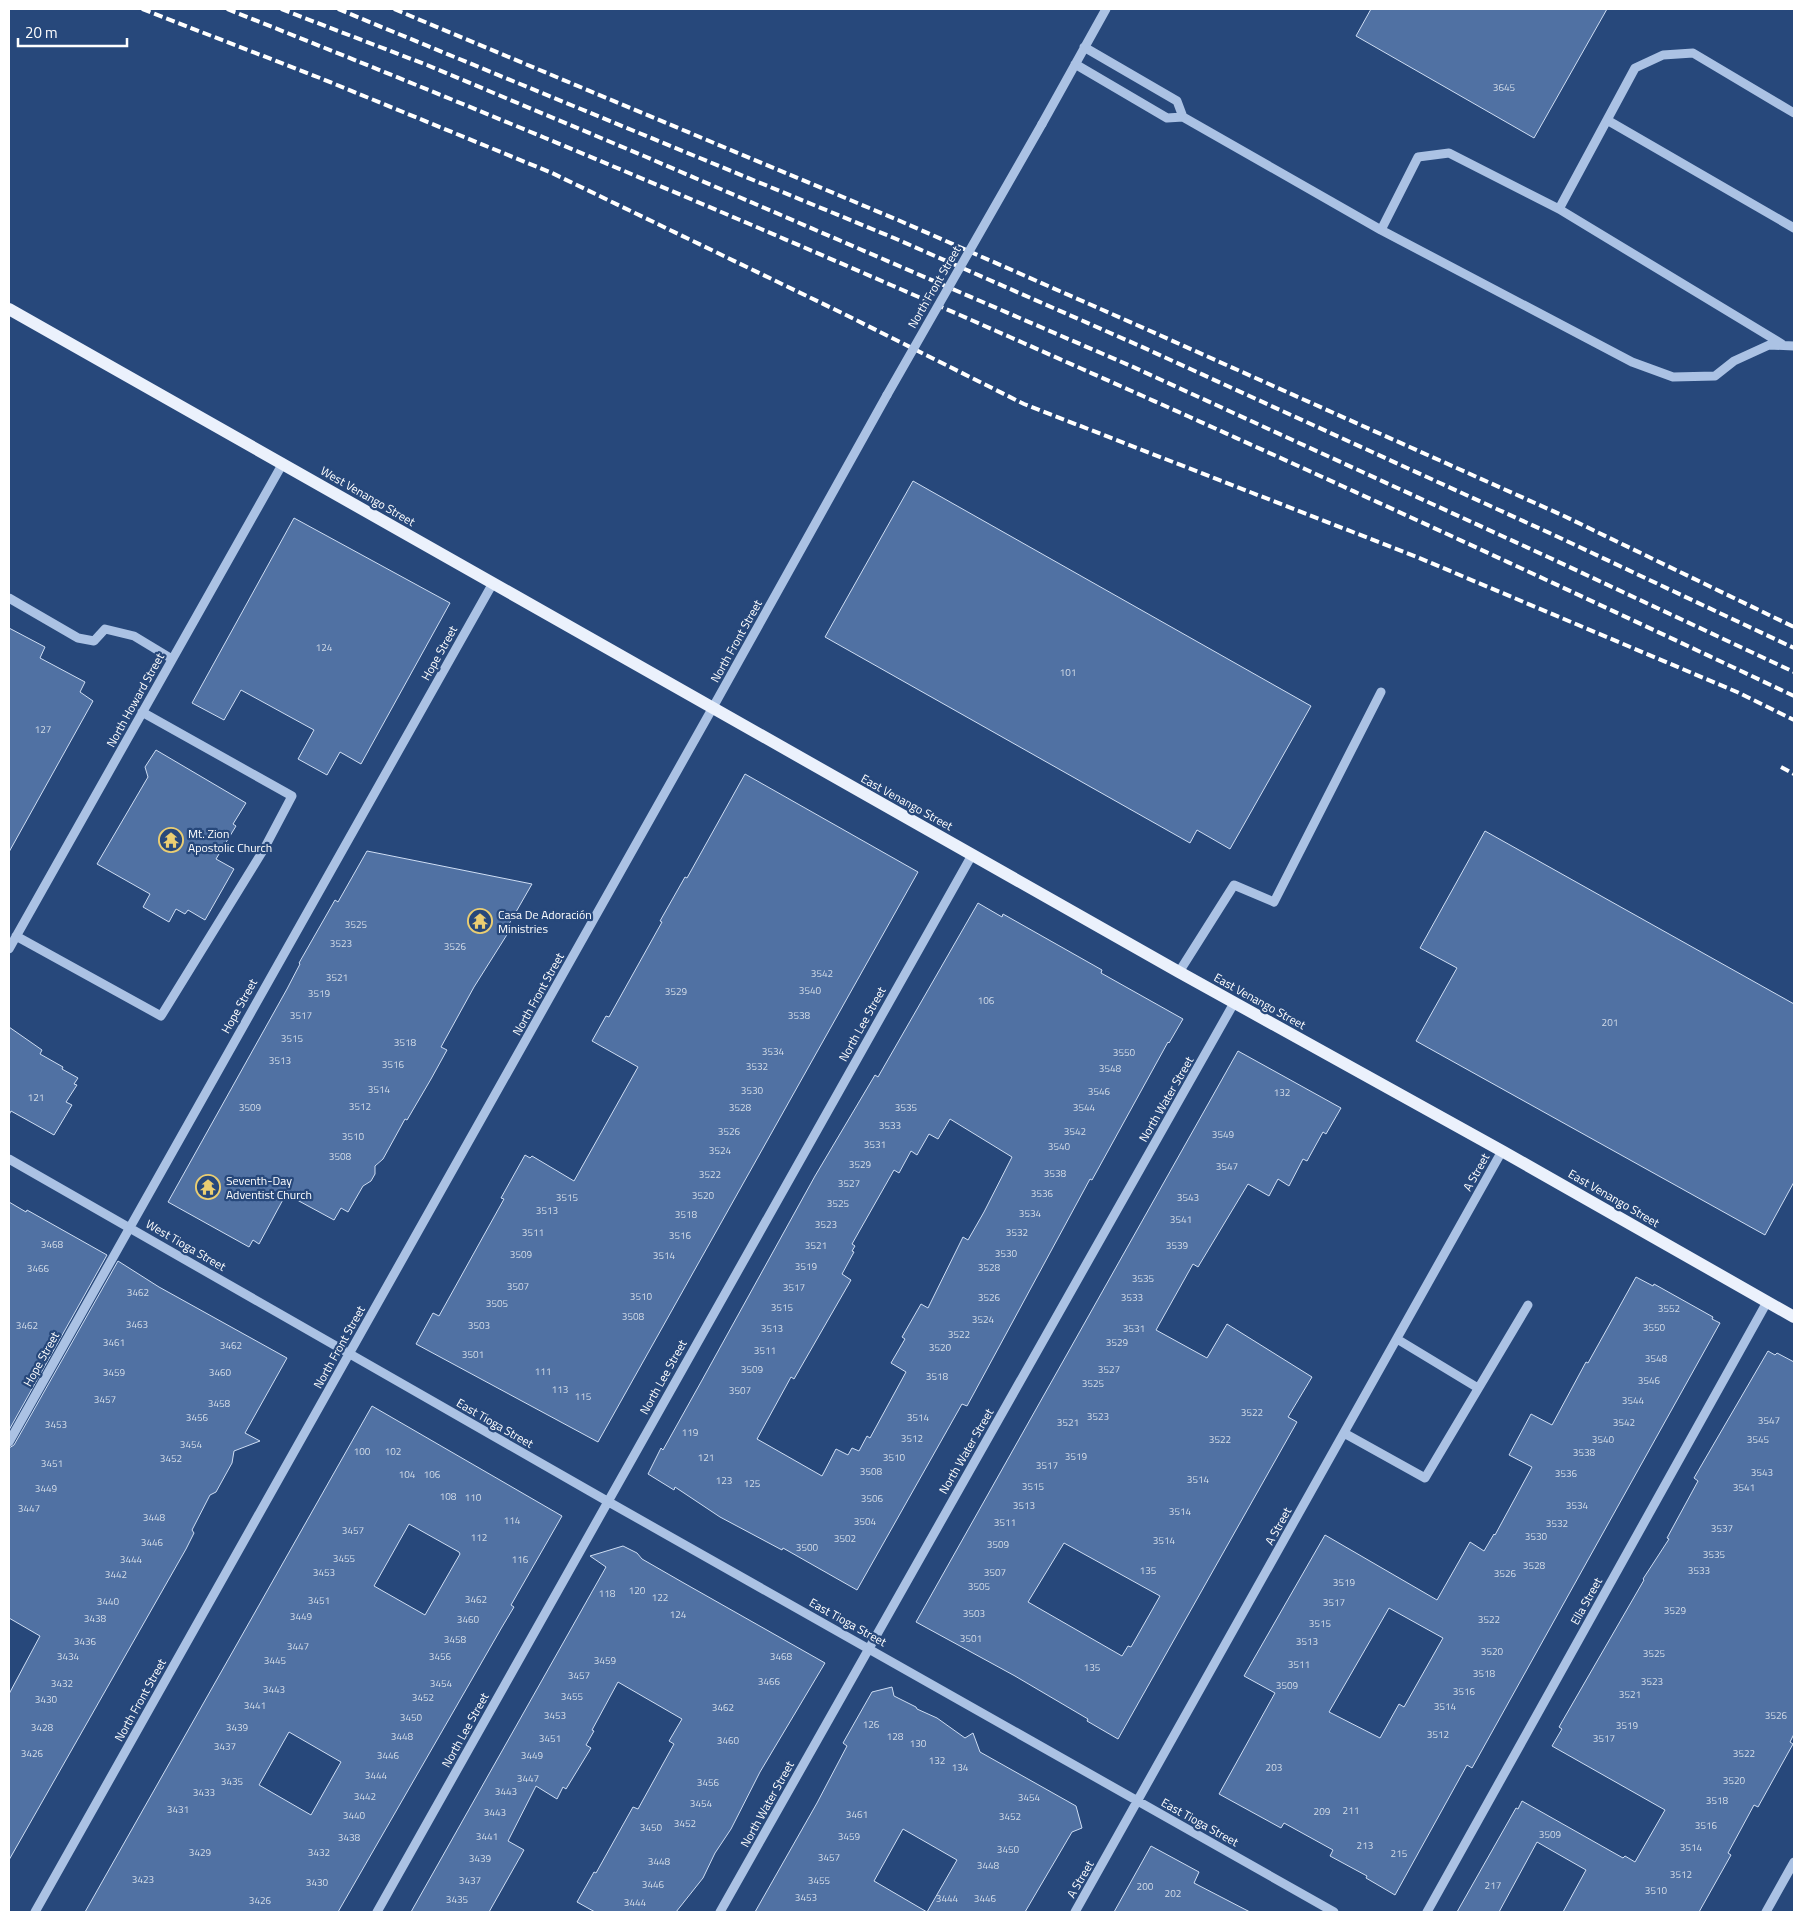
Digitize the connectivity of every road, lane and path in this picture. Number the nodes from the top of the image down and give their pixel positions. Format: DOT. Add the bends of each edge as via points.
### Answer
graph roads {
  1 [pos="1106,9"];
  2 [pos="1084,47"];
  3 [pos="1075,64"];
  4 [pos="1794,113"];
  5 [pos="1183,117"];
  6 [pos="1607,120"];
  7 [pos="1559,209"];
  8 [pos="1794,228"];
  9 [pos="1381,230"];
  10 [pos="9,309"];
  11 [pos="1784,345"];
  12 [pos="1794,346"];
  13 [pos="283,463"];
  14 [pos="493,582"];
  15 [pos="9,598"];
  16 [pos="172,660"];
  17 [pos="1381,692"];
  18 [pos="712,709"];
  19 [pos="142,712"];
  20 [pos="972,854"];
  21 [pos="16,936"];
  22 [pos="9,949"];
  23 [pos="1179,972"];
  24 [pos="1234,1003"];
  25 [pos="1502,1151"];
  26 [pos="9,1159"];
  27 [pos="129,1226"];
  28 [pos="1768,1302"];
  29 [pos="1528,1305"];
  30 [pos="1794,1317"];
  31 [pos="1396,1340"];
  32 [pos="349,1354"];
  33 [pos="1478,1388"];
  34 [pos="1344,1433"];
  35 [pos="9,1442"];
  36 [pos="607,1501"];
  37 [pos="869,1648"];
  38 [pos="1138,1802"];
  39 [pos="1794,1862"];
  40 [pos="35,1912"];
  41 [pos="377,1912"];
  42 [pos="720,1912"];
  43 [pos="1075,1912"];
  44 [pos="1334,1912"];
  45 [pos="1427,1912"];
  46 [pos="1766,1912"];
  1 -- 2 [label="street, North Front Street"];
  2 -- 3 [label="street, North Front Street"];
  2 -- 5 [label="street" via="1177,101"];
  3 -- 5 [label="street" via="1167,118"];
  3 -- 18 [label="street, North Front Street, bridge"];
  4 -- 6 [label="street" via="1693,53 1663,54 1635,68"];
  5 -- 9 [label="street"];
  6 -- 7 [label="street"];
  6 -- 8 [label="street"];
  7 -- 9 [label="street" via="1449,153 1418,157"];
  7 -- 11 [label="street"];
  9 -- 11 [label="street" via="1632,362 1673,377 1716,376 1734,361 1770,345"];
  10 -- 13 [label="main road, West Venango Street"];
  11 -- 12 [label="street"];
  13 -- 14 [label="main road, West Venango Street"];
  13 -- 16 [label="street, North Howard Street"];
  14 -- 18 [label="main road, West Venango Street"];
  14 -- 27 [label="street, Hope Street"];
  15 -- 16 [label="street" via="78,638 94,641 105,629 134,636"];
  16 -- 19 [label="street, North Howard Street"];
  17 -- 23 [label="street" via="1274,902 1234,885"];
  18 -- 20 [label="main road, East Venango Street"];
  18 -- 32 [label="street, North Front Street"];
  19 -- 21 [label="street, North Howard Street"];
  19 -- 21 [label="street" via="292,796 264,849 161,1016"];
  20 -- 23 [label="main road, East Venango Street"];
  20 -- 36 [label="street, North Lee Street"];
  21 -- 22 [label="street, North Howard Street"];
  23 -- 24 [label="main road, East Venango Street"];
  24 -- 25 [label="main road, East Venango Street"];
  24 -- 37 [label="street, North Water Street"];
  25 -- 28 [label="main road, East Venango Street"];
  25 -- 31 [label="street, A Street"];
  26 -- 27 [label="street, West Tioga Street"];
  27 -- 32 [label="street, West Tioga Street"];
  27 -- 35 [label="street, Hope Street"];
  28 -- 30 [label="main road, East Venango Street"];
  28 -- 45 [label="street, Ella Street"];
  29 -- 33 [label="street"];
  31 -- 33 [label="street"];
  31 -- 34 [label="street, A Street"];
  32 -- 36 [label="street, East Tioga Street"];
  32 -- 40 [label="street, North Front Street"];
  33 -- 34 [label="street" via="1425,1478"];
  34 -- 38 [label="street, A Street"];
  36 -- 37 [label="street, East Tioga Street"];
  36 -- 41 [label="street, North Lee Street"];
  37 -- 38 [label="street, East Tioga Street"];
  37 -- 42 [label="street, North Water Street"];
  38 -- 43 [label="street, A Street"];
  38 -- 44 [label="street, East Tioga Street"];
  39 -- 46 [label="street"];
}
